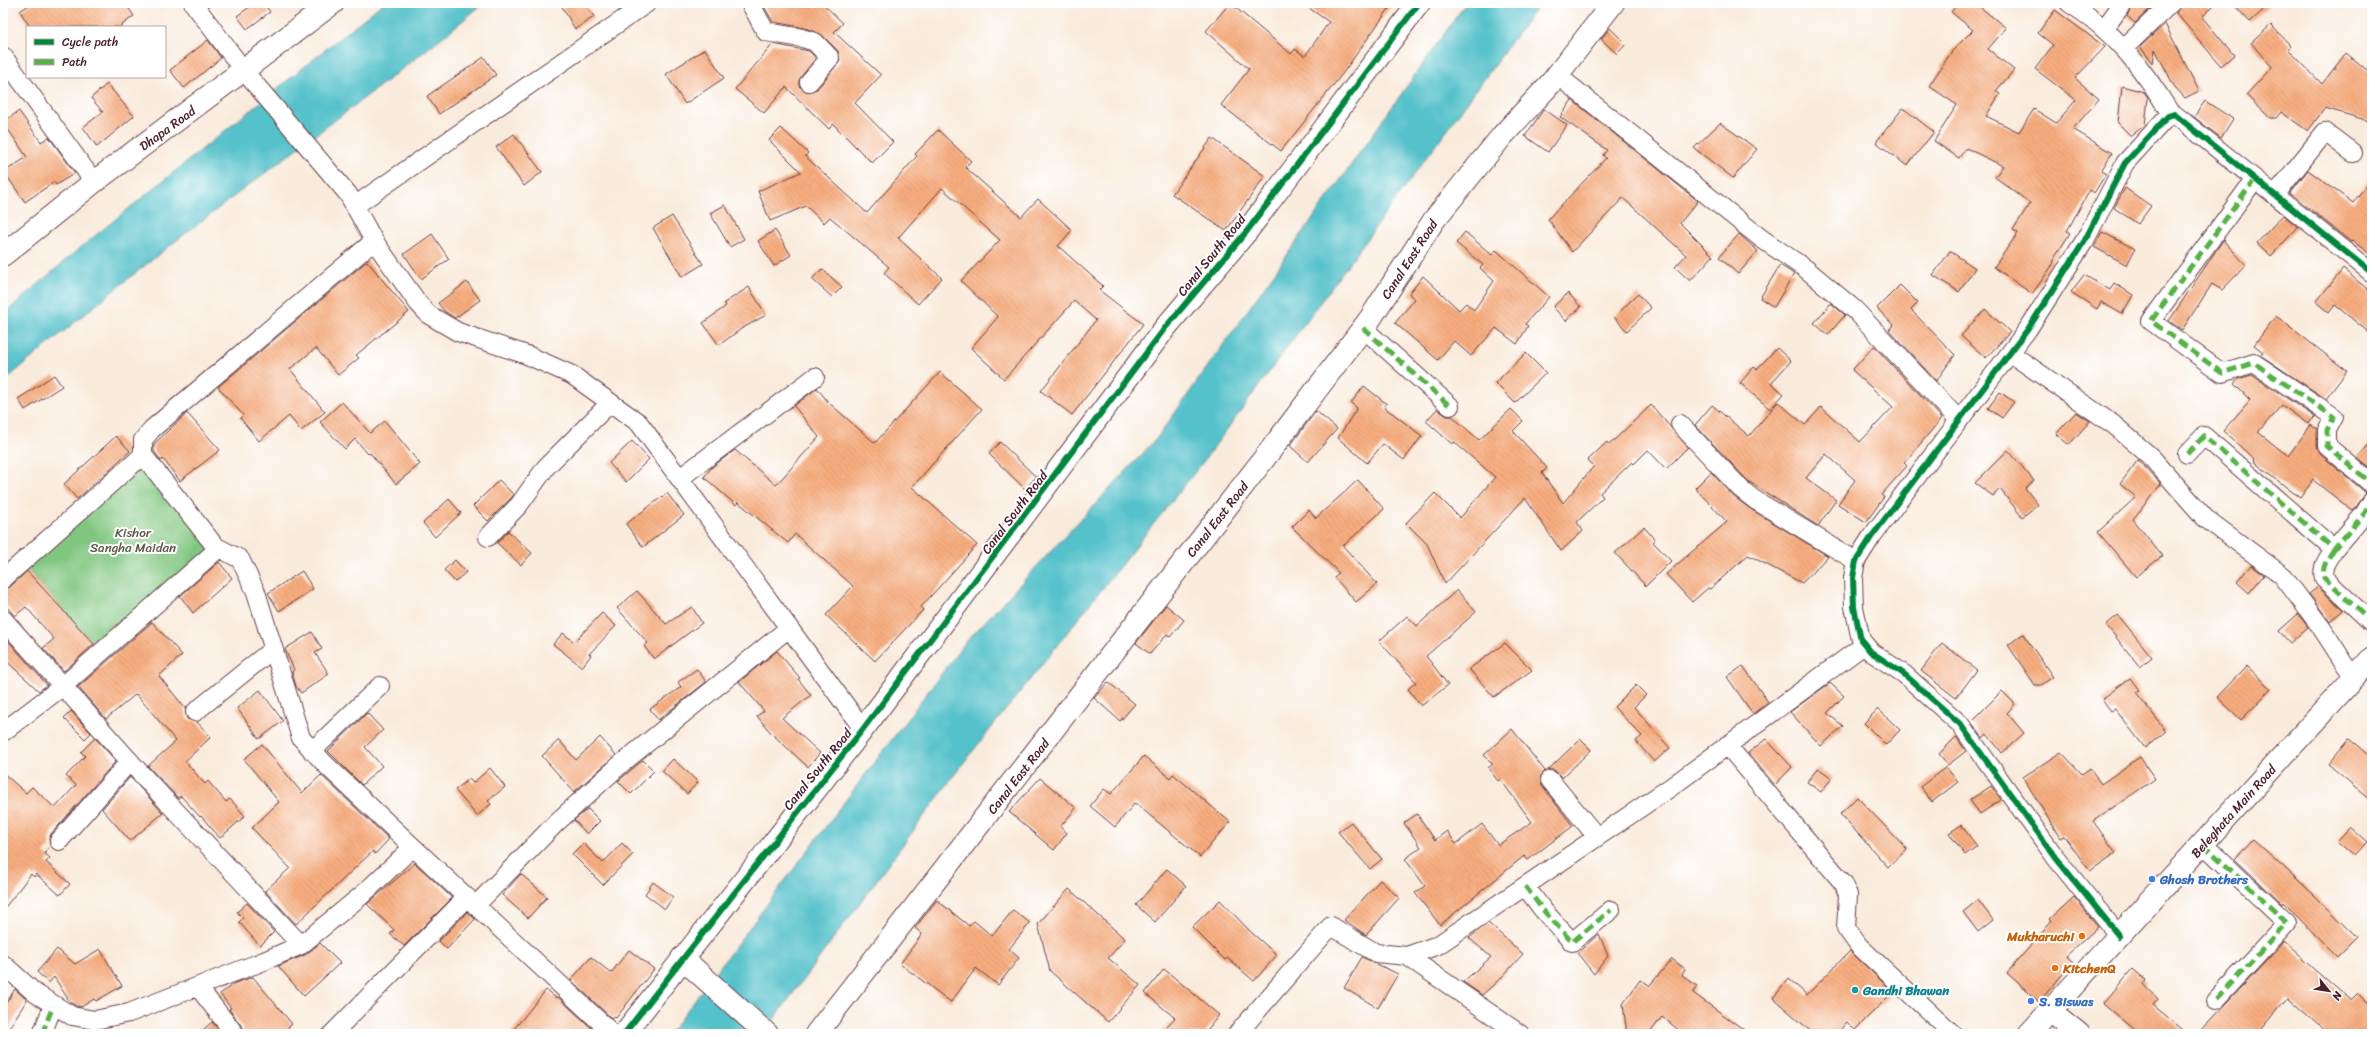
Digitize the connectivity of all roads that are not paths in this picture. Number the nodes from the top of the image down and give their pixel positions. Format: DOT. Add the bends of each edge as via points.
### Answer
graph roads {
  1 [pos="193,3"];
  2 [pos="333,3"];
  3 [pos="647,3"];
  4 [pos="750,3"];
  5 [pos="1419,3"];
  6 [pos="1614,3"];
  7 [pos="2069,3"];
  8 [pos="2124,3"];
  9 [pos="2171,3"];
  10 [pos="2104,29"];
  11 [pos="2125,47"];
  12 [pos="5,62"];
  13 [pos="244,71"];
  14 [pos="1557,76"];
  15 [pos="809,82"];
  16 [pos="2171,114"];
  17 [pos="2353,153"];
  18 [pos="2255,179"];
  19 [pos="94,182"];
  20 [pos="2275,195"];
  21 [pos="352,200"];
  22 [pos="374,241"];
  23 [pos="3,255"];
  24 [pos="2372,273"];
  25 [pos="1362,328"];
  26 [pos="2010,353"];
  27 [pos="814,377"];
  28 [pos="610,403"];
  29 [pos="1450,406"];
  30 [pos="1959,420"];
  31 [pos="1680,424"];
  32 [pos="2187,454"];
  33 [pos="143,455"];
  34 [pos="680,478"];
  35 [pos="2372,484"];
  36 [pos="2372,500"];
  37 [pos="488,537"];
  38 [pos="219,548"];
  39 [pos="2334,549"];
  40 [pos="1856,561"];
  41 [pos="3,580"];
  42 [pos="3,619"];
  43 [pos="2372,623"];
  44 [pos="789,628"];
  45 [pos="1864,645"];
  46 [pos="273,649"];
  47 [pos="2372,658"];
  48 [pos="2354,678"];
  49 [pos="63,686"];
  50 [pos="380,686"];
  51 [pos="195,712"];
  52 [pos="863,729"];
  53 [pos="3,732"];
  54 [pos="1727,745"];
  55 [pos="312,750"];
  56 [pos="130,761"];
  57 [pos="1550,780"];
  58 [pos="1597,837"];
  59 [pos="59,841"];
  60 [pos="2203,844"];
  61 [pos="414,847"];
  62 [pos="1525,886"];
  63 [pos="471,901"];
  64 [pos="1611,910"];
  65 [pos="2119,936"];
  66 [pos="301,945"];
  67 [pos="1407,956"];
  68 [pos="682,958"];
  69 [pos="3,964"];
  70 [pos="198,987"];
  71 [pos="2215,1001"];
  72 [pos="53,1006"];
  73 [pos="2050,1011"];
  74 [pos="96,1027"];
  75 [pos="42,1034"];
  76 [pos="235,1034"];
  77 [pos="332,1034"];
  78 [pos="613,1034"];
  79 [pos="624,1034"];
  80 [pos="767,1034"];
  81 [pos="816,1034"];
  82 [pos="1237,1034"];
  83 [pos="1520,1034"];
  84 [pos="1953,1034"];
  85 [pos="2029,1034"];
  86 [pos="2079,1034"];
  1 -- 13 [label="street"];
  2 -- 13 [label="street, Dhapa Road"];
  3 -- 21 [label="street"];
  4 -- 15 [label="street" via="766,32 815,42 830,58"];
  5 -- 52 [label="street, Canal South Road" via="1251,224 1166,328"];
  6 -- 14 [label="street, Canal East Road"];
  7 -- 10 [label="street" via="2090,16"];
  8 -- 10 [label="street"];
  9 -- 11 [label="street"];
  10 -- 11 [label="street"];
  11 -- 16 [label="street"];
  12 -- 19 [label="street"];
  13 -- 19 [label="street, Dhapa Road"];
  13 -- 21 [label="street"];
  14 -- 25 [label="street, Canal East Road" via="1503,135 1434,220"];
  14 -- 30 [label="street" via="1762,239 1806,268 1855,310"];
  16 -- 18 [label="street"];
  16 -- 26 [label="street" via="2125,163 2085,240 2059,283"];
  17 -- 20 [label="street" via="2325,132"];
  18 -- 20 [label="street"];
  18 -- 35 [label="street" via="2151,321 2222,373 2254,363 2320,406 2334,417 2328,430 2327,446"];
  19 -- 23 [label="street, Dhapa Road"];
  20 -- 24 [label="street"];
  21 -- 22 [label="street"];
  22 -- 28 [label="street" via="418,302 442,324 527,355 572,375"];
  22 -- 33 [label="street" via="152,429 143,440"];
  25 -- 29 [label="street"];
  25 -- 81 [label="street, Canal East Road" via="1048,738"];
  26 -- 30 [label="street"];
  26 -- 48 [label="street" via="2114,425 2151,457 2205,518 2282,575"];
  27 -- 34 [label="street"];
  28 -- 34 [label="street" via="639,423"];
  28 -- 37 [label="street" via="546,467 519,505"];
  30 -- 40 [label="street"];
  31 -- 40 [label="street" via="1741,489 1755,500"];
  32 -- 39 [label="street" via="2204,436"];
  33 -- 38 [label="street"];
  33 -- 41 [label="street"];
  34 -- 44 [label="street"];
  36 -- 39 [label="street" via="2364,514"];
  38 -- 46 [label="street" via="240,559 246,570 256,592"];
  38 -- 49 [label="street"];
  39 -- 43 [label="street" via="2324,565 2324,578"];
  40 -- 45 [label="street" via="1853,578 1854,607"];
  42 -- 49 [label="street"];
  44 -- 52 [label="street"];
  44 -- 63 [label="street" via="621,764"];
  45 -- 54 [label="street"];
  45 -- 65 [label="street" via="1904,674 1960,724 2056,858"];
  46 -- 51 [label="street"];
  46 -- 55 [label="street" via="301,738"];
  47 -- 48 [label="street, Beleghata Main Road"];
  48 -- 60 [label="street, Beleghata Main Road"];
  49 -- 53 [label="street"];
  49 -- 56 [label="street"];
  50 -- 55 [label="street"];
  52 -- 68 [label="street, Canal South Road"];
  54 -- 58 [label="street"];
  54 -- 84 [label="street" via="1844,884 1848,894 1846,928 1859,946"];
  55 -- 61 [label="street"];
  56 -- 59 [label="street"];
  56 -- 66 [label="street"];
  57 -- 58 [label="street"];
  58 -- 62 [label="street"];
  60 -- 65 [label="street, Beleghata Main Road"];
  60 -- 71 [label="street" via="2287,923"];
  61 -- 63 [label="street"];
  61 -- 66 [label="street" via="362,895"];
  62 -- 64 [label="street" via="1572,942"];
  62 -- 67 [label="street" via="1438,945"];
  63 -- 77 [label="street"];
  63 -- 78 [label="street"];
  65 -- 73 [label="street, Beleghata Main Road"];
  66 -- 70 [label="street"];
  67 -- 82 [label="street" via="1376,953 1331,926"];
  67 -- 83 [label="street"];
  68 -- 79 [label="street, Canal South Road"];
  68 -- 80 [label="street"];
  69 -- 72 [label="street"];
  70 -- 74 [label="street"];
  70 -- 76 [label="street"];
  72 -- 74 [label="street"];
  72 -- 75 [label="street"];
  73 -- 85 [label="street, Beleghata Main Road"];
  73 -- 86 [label="street"];
}
